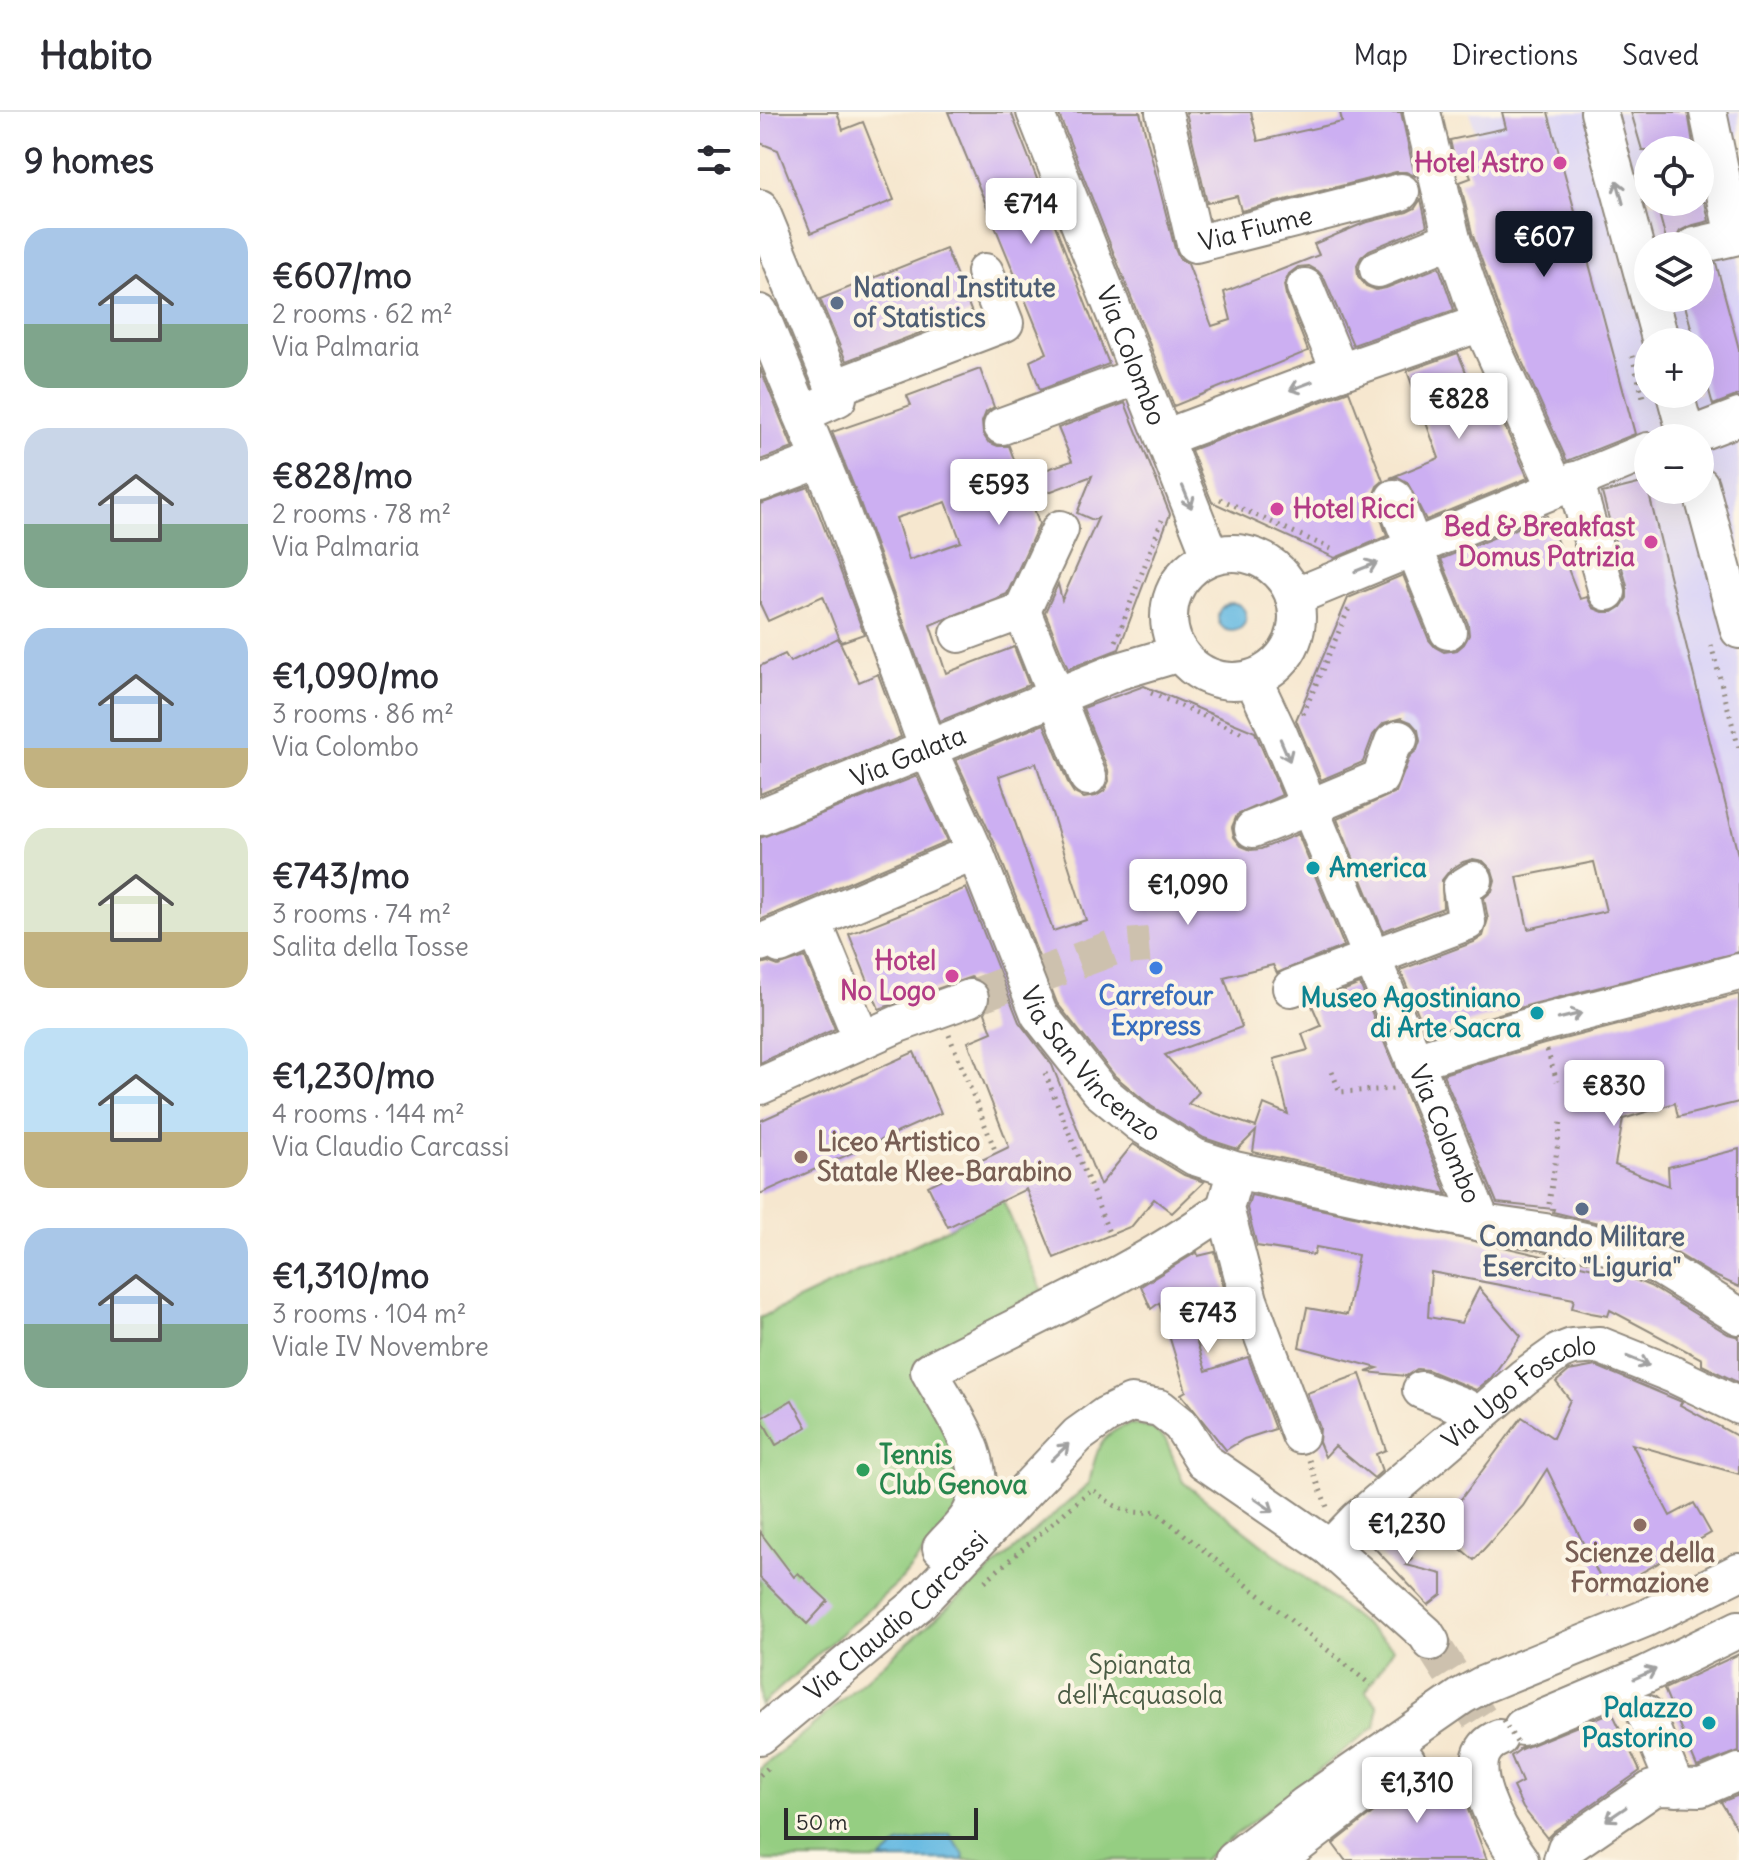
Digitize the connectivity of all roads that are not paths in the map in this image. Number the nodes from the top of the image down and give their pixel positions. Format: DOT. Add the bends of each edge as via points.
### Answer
graph roads {
  1 [pos="1035,112"];
  2 [pos="1164,112"];
  3 [pos="1422,112"];
  4 [pos="1599,112"];
  5 [pos="1708,112"];
  6 [pos="1401,192"];
  7 [pos="760,208"];
  8 [pos="1635,232"];
  9 [pos="1452,239"];
  10 [pos="1714,246"];
  11 [pos="1736,247"];
  12 [pos="1378,269"];
  13 [pos="985,272"];
  14 [pos="1305,287"];
  15 [pos="760,313"];
  16 [pos="1481,323"];
  17 [pos="767,351"];
  18 [pos="1340,372"];
  19 [pos="1122,382"];
  20 [pos="834,388"];
  21 [pos="802,414"];
  22 [pos="1739,417"];
  23 [pos="1002,426"];
  24 [pos="1714,427"];
  25 [pos="1164,438"];
  26 [pos="1634,456"];
  27 [pos="820,460"];
  28 [pos="1564,479"];
  29 [pos="760,483"];
  30 [pos="1394,498"];
  31 [pos="1705,504"];
  32 [pos="1060,529"];
  33 [pos="1414,547"];
  34 [pos="1210,555"];
  35 [pos="1607,592"];
  36 [pos="1294,597"];
  37 [pos="1022,611"];
  38 [pos="1739,630"];
  39 [pos="1448,631"];
  40 [pos="959,634"];
  41 [pos="1180,653"];
  42 [pos="1253,679"];
  43 [pos="1055,698"];
  44 [pos="1399,739"];
  45 [pos="928,749"];
  46 [pos="1088,777"];
  47 [pos="1317,804"];
  48 [pos="760,817"];
  49 [pos="1253,829"];
  50 [pos="975,852"];
  51 [pos="1474,880"];
  52 [pos="760,943"];
  53 [pos="760,953"];
  54 [pos="1371,956"];
  55 [pos="1739,972"];
  56 [pos="1291,988"];
  57 [pos="954,1003"];
  58 [pos="898,1024"];
  59 [pos="862,1040"];
  60 [pos="1411,1075"];
  61 [pos="820,1081"];
  62 [pos="760,1086"];
  63 [pos="1235,1170"];
  64 [pos="1225,1208"];
  65 [pos="1482,1223"];
  66 [pos="1739,1316"];
  67 [pos="1421,1390"];
  68 [pos="1739,1406"];
  69 [pos="1475,1420"];
  70 [pos="1300,1435"];
  71 [pos="1330,1531"];
  72 [pos="1739,1572"];
  73 [pos="1739,1629"];
  74 [pos="1431,1642"];
  75 [pos="829,1664"];
  76 [pos="1442,1703"];
  77 [pos="1645,1713"];
  78 [pos="766,1750"];
  79 [pos="1739,1772"];
  80 [pos="1676,1788"];
  81 [pos="1234,1860"];
  82 [pos="1278,1860"];
  83 [pos="1520,1860"];
  84 [pos="1562,1860"];
  1 -- 25 [label="street, Via Colombo"];
  2 -- 6 [label="street, Via Fiume" via="1195,244"];
  3 -- 9 [label="street"];
  8 -- 4 [label="street, one-way"];
  5 -- 11 [label="street"];
  7 -- 20 [label="street"];
  9 -- 12 [label="street"];
  9 -- 16 [label="street"];
  10 -- 11 [label="street"];
  13 -- 20 [label="street" via="1005,323"];
  14 -- 18 [label="street"];
  15 -- 17 [label="street, Via San Vincenzo"];
  16 -- 18 [label="street"];
  16 -- 28 [label="street"];
  17 -- 21 [label="street, Via San Vincenzo"];
  18 -- 25 [label="street, one-way"];
  19 -- 23 [label="street, Via Colombo"];
  20 -- 21 [label="street" via="838,398"];
  21 -- 27 [label="street, Via San Vincenzo"];
  22 -- 24 [label="street"];
  25 -- 34 [label="street, Via Colombo, one-way"];
  26 -- 28 [label="street"];
  27 -- 29 [label="street"];
  27 -- 45 [label="street, Via San Vincenzo"];
  28 -- 33 [label="street"];
  28 -- 35 [label="street"];
  30 -- 33 [label="street"];
  31 -- 38 [label="street"];
  32 -- 37 [label="street"];
  36 -- 33 [label="street, one-way"];
  33 -- 39 [label="street"];
  34 -- 36 [label="street" via="1235,551 1261,560 1275,569"];
  34 -- 41 [label="street" via="1192,568 1172,599 1169,617"];
  36 -- 42 [label="street" via="1293,641 1284,657"];
  37 -- 40 [label="street"];
  37 -- 43 [label="street"];
  41 -- 42 [label="street" via="1212,678"];
  41 -- 43 [label="street, Via Galata"];
  42 -- 47 [label="street, Via Colombo, one-way"];
  43 -- 45 [label="street, Via Galata"];
  43 -- 46 [label="street"];
  44 -- 47 [label="street" via="1393,742 1380,778"];
  45 -- 48 [label="street, Via Galata"];
  45 -- 50 [label="street, Via San Vincenzo"];
  47 -- 49 [label="street"];
  47 -- 54 [label="street, Via Colombo"];
  50 -- 52 [label="street"];
  50 -- 63 [label="street, Via San Vincenzo" via="1019,978 1039,1014 1100,1091 1139,1123 1195,1157"];
  51 -- 54 [label="street" via="1461,888 1467,922"];
  53 -- 59 [label="street" via="810,932 819,936"];
  54 -- 56 [label="street"];
  54 -- 60 [label="street, Via Colombo"];
  60 -- 55 [label="street, one-way" via="1538,1024"];
  57 -- 58 [label="street"];
  58 -- 59 [label="street"];
  58 -- 61 [label="street" via="880,1043"];
  59 -- 62 [label="street"];
  60 -- 65 [label="street, Via Colombo"];
  63 -- 64 [label="street"];
  63 -- 65 [label="street, Via San Vincenzo"];
  64 -- 70 [label="street" via="1249,1300"];
  64 -- 75 [label="street" via="1132,1267 929,1371 975,1460 972,1511"];
  65 -- 66 [label="street, Via San Vincenzo" via="1611,1247 1660,1267"];
  67 -- 69 [label="street" via="1465,1407"];
  69 -- 68 [label="street, Via Ugo Foscolo, one-way" via="1559,1352 1599,1345"];
  69 -- 71 [label="street, Via Ugo Foscolo" via="1357,1520"];
  71 -- 74 [label="street, Via Claudio Carcassi"];
  78 -- 71 [label="street, Via Claudio Carcassi, one-way" via="917,1605 1078,1435 1131,1403 1160,1408 1181,1425 1204,1461"];
  72 -- 76 [label="street" via="1644,1619"];
  83 -- 73 [label="street, one-way" via="1499,1831 1477,1771 1483,1750 1504,1734"];
  76 -- 81 [label="street"];
  76 -- 82 [label="street" via="1420,1752"];
  77 -- 80 [label="street"];
  79 -- 80 [label="street" via="1701,1788"];
  80 -- 84 [label="street, one-way" via="1652,1789 1566,1848"];
}
